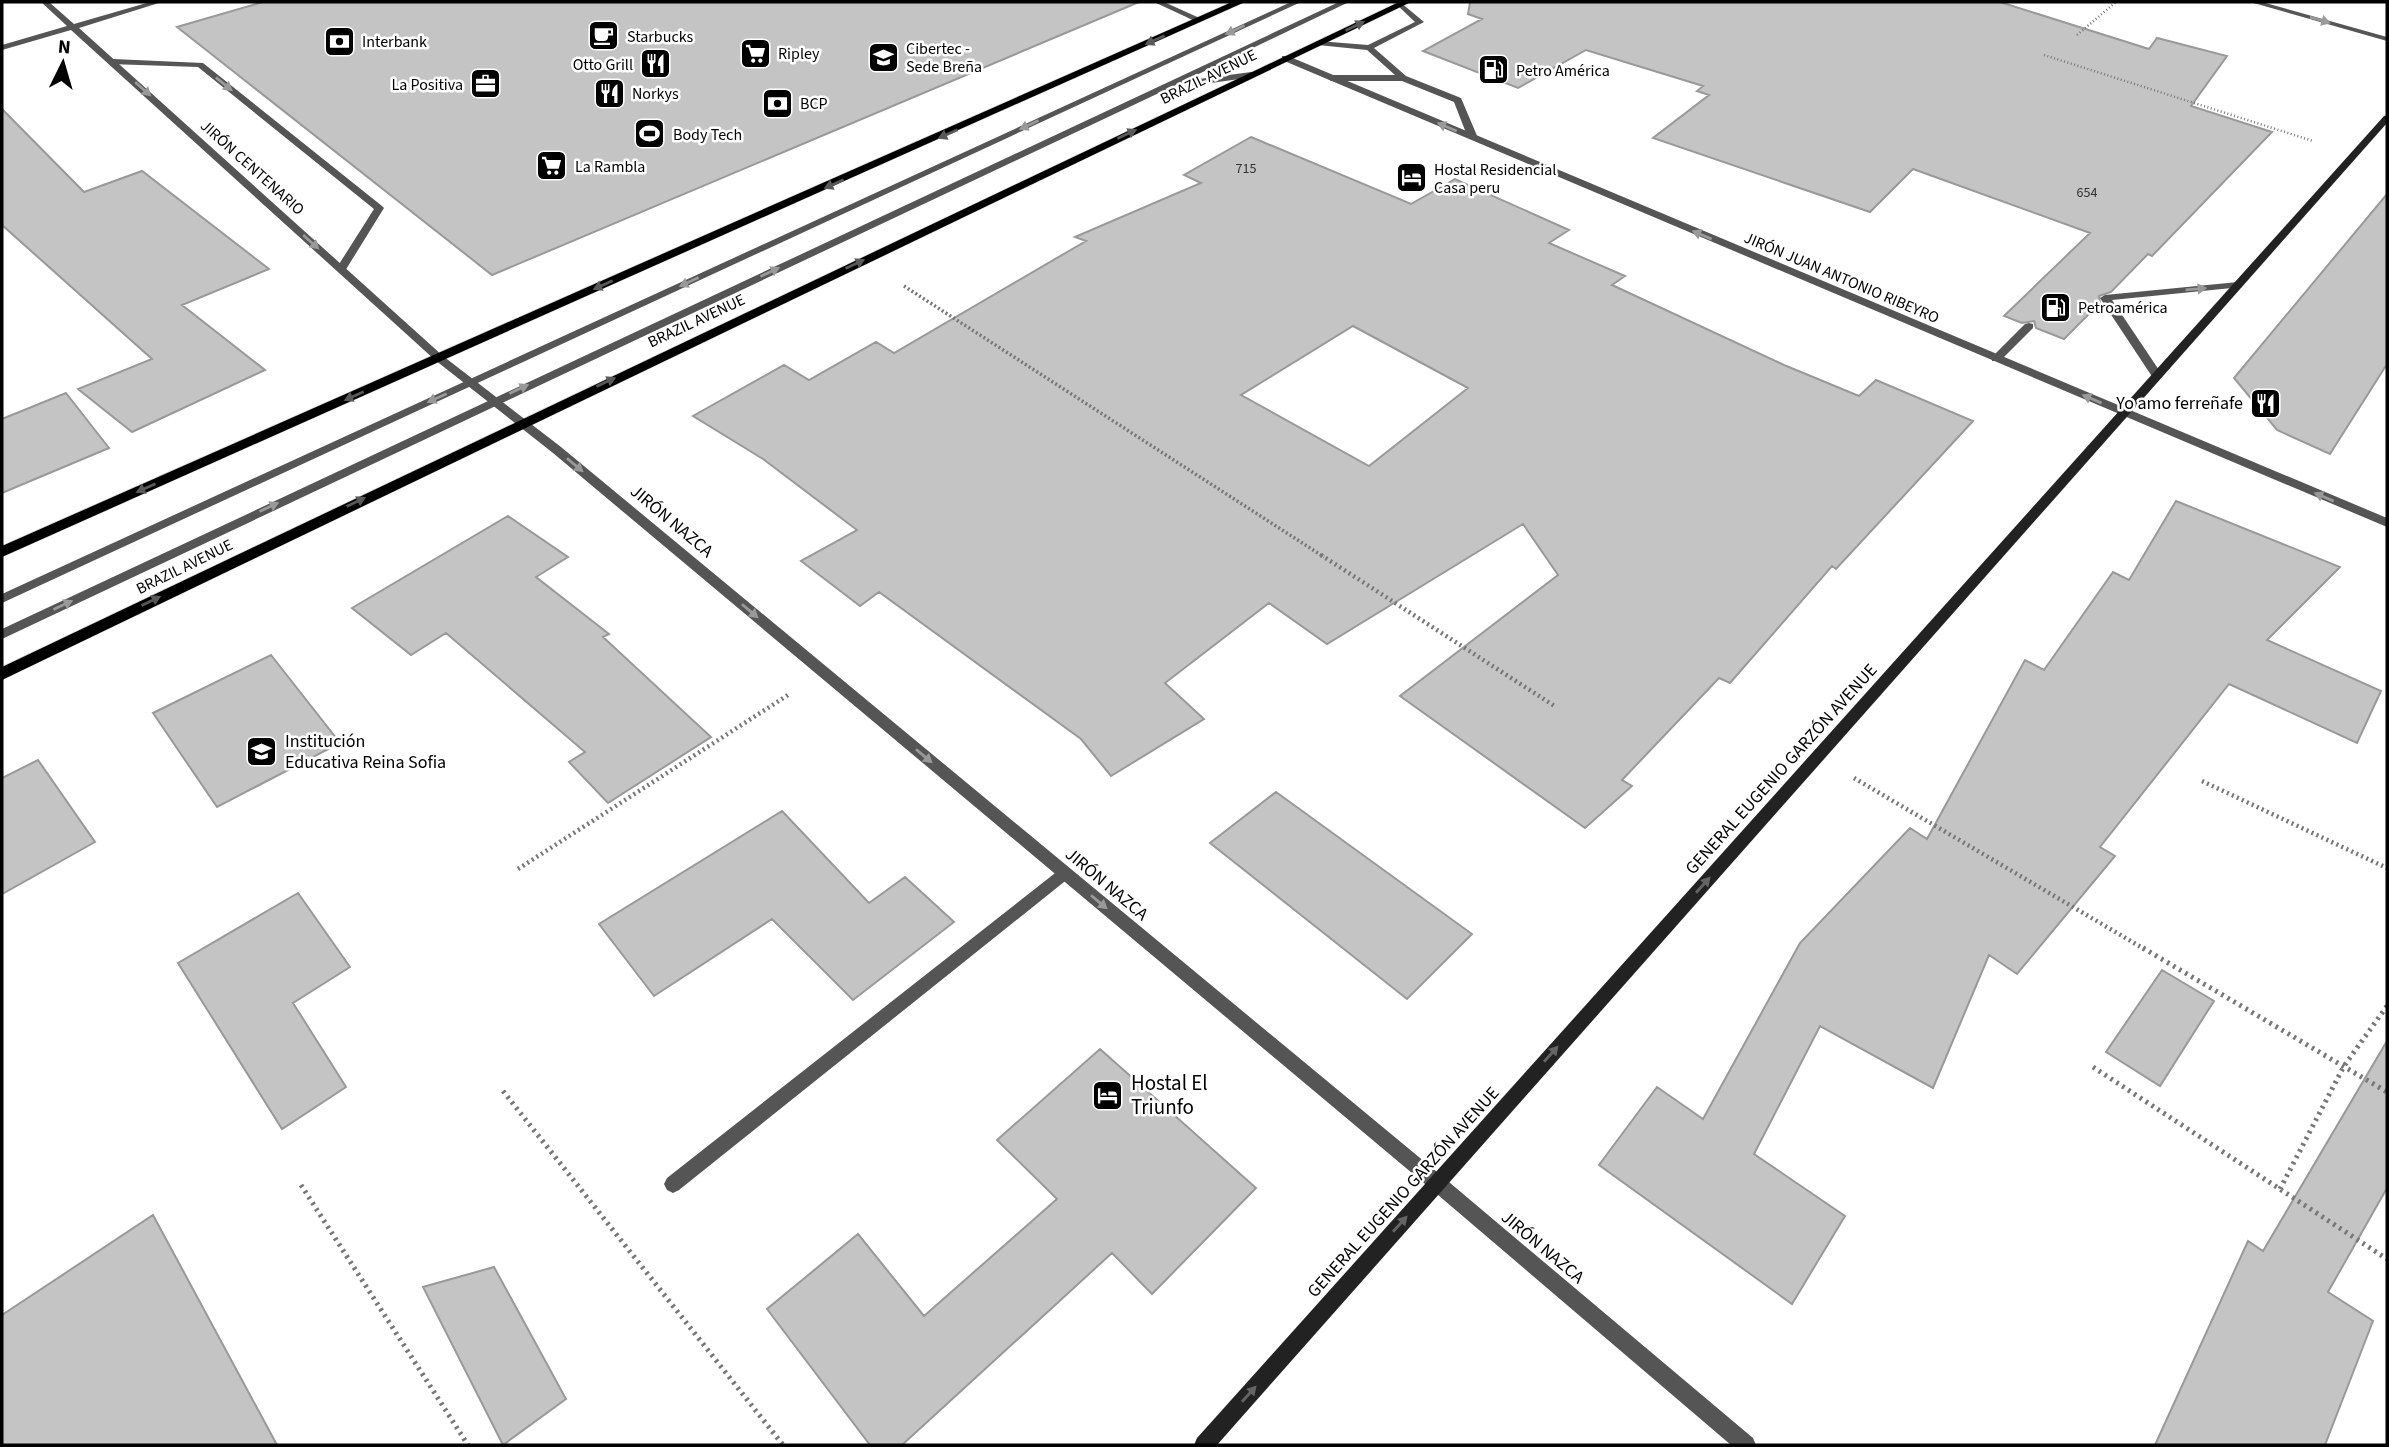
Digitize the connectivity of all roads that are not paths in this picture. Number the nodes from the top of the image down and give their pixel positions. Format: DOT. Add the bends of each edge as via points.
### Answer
graph roads {
  1 [pos="45,2"];
  2 [pos="158,2"];
  3 [pos="1158,2"];
  4 [pos="1240,2"];
  5 [pos="1297,2"];
  6 [pos="1345,2"];
  7 [pos="2254,2"];
  8 [pos="1403,3"];
  9 [pos="1200,20"];
  10 [pos="75,26"];
  11 [pos="2387,39"];
  12 [pos="1318,43"];
  13 [pos="2,48"];
  14 [pos="1369,48"];
  15 [pos="1285,58"];
  16 [pos="113,62"];
  17 [pos="1251,75"];
  18 [pos="1331,78"];
  19 [pos="1403,78"];
  20 [pos="1170,86"];
  21 [pos="2387,118"];
  22 [pos="1474,138"];
  23 [pos="341,269"];
  24 [pos="2238,285"];
  25 [pos="2029,326"];
  26 [pos="439,358"];
  27 [pos="1996,359"];
  28 [pos="2157,376"];
  29 [pos="470,383"];
  30 [pos="494,401"];
  31 [pos="2125,413"];
  32 [pos="522,422"];
  33 [pos="2387,523"];
  34 [pos="2,552"];
  35 [pos="2,599"];
  36 [pos="2,634"];
  37 [pos="2,674"];
  38 [pos="1065,874"];
  39 [pos="1437,1183"];
  40 [pos="673,1184"];
  41 [pos="1204,1445"];
  42 [pos="1746,1445"];
  1 -- 10 [label="street, JIRÓN CENTENARIO"];
  2 -- 10 [label="street"];
  3 -- 9 [label="street"];
  4 -- 9 [label="main road"];
  5 -- 29 [label="street, BRAZIL AVENUE, one-way"];
  6 -- 20 [label="street, BRAZIL AVENUE"];
  7 -- 11 [label="street, one-way"];
  12 -- 8 [label="main road, BRAZIL AVENUE, one-way"];
  8 -- 14 [label="street" via="1420,22"];
  9 -- 26 [label="main road, one-way"];
  10 -- 13 [label="street"];
  10 -- 16 [label="street, JIRÓN CENTENARIO"];
  12 -- 14 [label="street"];
  12 -- 15 [label="main road, BRAZIL AVENUE"];
  14 -- 19 [label="street"];
  15 -- 17 [label="main road, BRAZIL AVENUE"];
  15 -- 18 [label="street, JIRÓN JUAN ANTONIO RIBEYRO"];
  16 -- 23 [label="street, JIRÓN CENTENARIO, one-way"];
  16 -- 23 [label="street, one-way" via="200,65 379,208"];
  17 -- 20 [label="street"];
  32 -- 17 [label="main road, BRAZIL AVENUE, one-way"];
  18 -- 19 [label="street"];
  22 -- 18 [label="street, JIRÓN JUAN ANTONIO RIBEYRO, one-way"];
  19 -- 22 [label="street" via="1458,100"];
  30 -- 20 [label="street, BRAZIL AVENUE, one-way"];
  21 -- 24 [label="main road, GENERAL EUGENIO GARZÓN AVENUE"];
  27 -- 22 [label="street, JIRÓN JUAN ANTONIO RIBEYRO, one-way"];
  23 -- 26 [label="street, JIRÓN CENTENARIO"];
  24 -- 28 [label="main road, GENERAL EUGENIO GARZÓN AVENUE"];
  28 -- 24 [label="street, one-way" via="2105,298"];
  25 -- 27 [label="street"];
  26 -- 29 [label="street, JIRÓN NAZCA"];
  26 -- 34 [label="main road, one-way"];
  31 -- 27 [label="street, JIRÓN JUAN ANTONIO RIBEYRO, one-way"];
  28 -- 31 [label="main road, GENERAL EUGENIO GARZÓN AVENUE"];
  29 -- 30 [label="street, JIRÓN NAZCA"];
  29 -- 35 [label="street, BRAZIL AVENUE, one-way"];
  30 -- 32 [label="street, JIRÓN NAZCA"];
  36 -- 30 [label="street, BRAZIL AVENUE, one-way"];
  33 -- 31 [label="street, JIRÓN JUAN ANTONIO RIBEYRO, one-way"];
  39 -- 31 [label="main road, GENERAL EUGENIO GARZÓN AVENUE, one-way"];
  37 -- 32 [label="main road, BRAZIL AVENUE, one-way"];
  32 -- 38 [label="street, JIRÓN NAZCA, one-way"];
  38 -- 39 [label="street, JIRÓN NAZCA, one-way"];
  38 -- 40 [label="street"];
  41 -- 39 [label="main road, GENERAL EUGENIO GARZÓN AVENUE, one-way"];
  39 -- 42 [label="street, JIRÓN NAZCA"];
}
